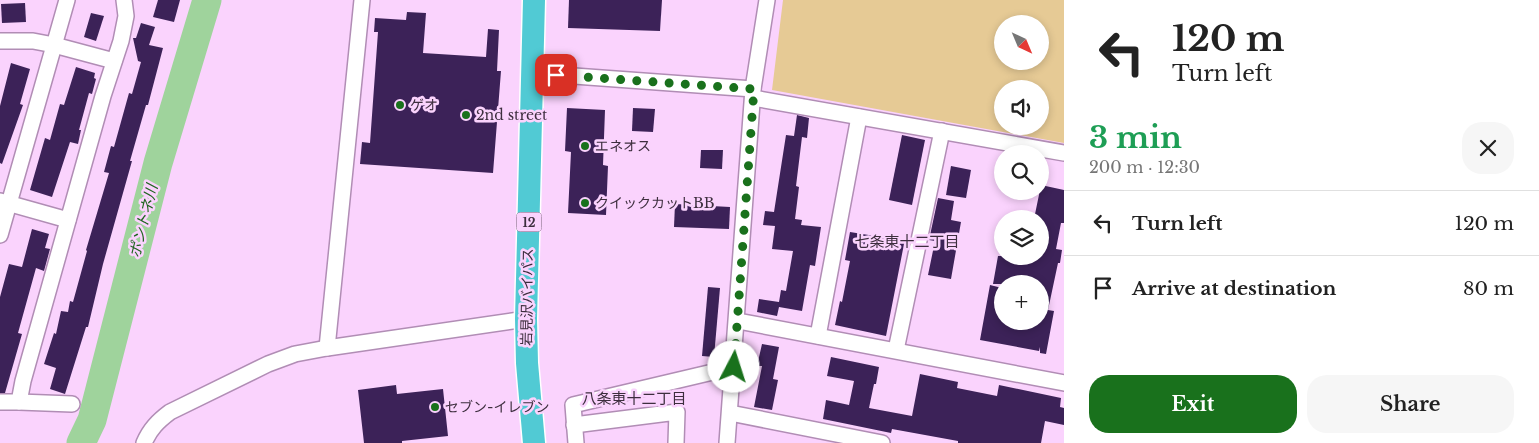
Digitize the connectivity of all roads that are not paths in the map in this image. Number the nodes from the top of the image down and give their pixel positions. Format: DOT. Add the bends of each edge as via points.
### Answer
graph roads {
  1 [pos="67,0"];
  2 [pos="124,0"];
  3 [pos="362,0"];
  4 [pos="534,0"];
  5 [pos="767,0"];
  6 [pos="0,41"];
  7 [pos="54,45"];
  8 [pos="114,62"];
  9 [pos="533,74"];
  10 [pos="754,93"];
  11 [pos="859,117"];
  12 [pos="942,132"];
  13 [pos="1064,153"];
  14 [pos="4,203"];
  15 [pos="68,220"];
  16 [pos="0,235"];
  17 [pos="526,319"];
  18 [pos="738,321"];
  19 [pos="818,336"];
  20 [pos="326,348"];
  21 [pos="896,350"];
  22 [pos="734,367"];
  23 [pos="1064,383"];
  24 [pos="0,402"];
  25 [pos="19,402"];
  26 [pos="72,404"];
  27 [pos="730,413"];
  28 [pos="574,425"];
  29 [pos="144,443"];
  30 [pos="534,443"];
  31 [pos="576,443"];
  32 [pos="676,443"];
  33 [pos="728,443"];
  34 [pos="882,443"];
  1 -- 7 [label="street"];
  2 -- 8 [label="street" via="126,16"];
  3 -- 20 [label="street"];
  4 -- 9 [label="highway, 岩見沢バイパス / 12"];
  5 -- 10 [label="street"];
  6 -- 7 [label="street"];
  7 -- 8 [label="street"];
  7 -- 14 [label="street"];
  8 -- 15 [label="street"];
  9 -- 10 [label="street"];
  9 -- 17 [label="highway, 岩見沢バイパス / 12"];
  10 -- 11 [label="street"];
  10 -- 18 [label="street"];
  11 -- 12 [label="street"];
  11 -- 19 [label="street"];
  12 -- 13 [label="street"];
  12 -- 21 [label="street"];
  14 -- 15 [label="street"];
  14 -- 16 [label="street"];
  15 -- 25 [label="street" via="22,381"];
  17 -- 20 [label="street"];
  17 -- 30 [label="highway, 岩見沢バイパス / 12"];
  18 -- 19 [label="street"];
  18 -- 22 [label="street"];
  19 -- 21 [label="street"];
  20 -- 29 [label="street" via="268,364 170,412 149,431"];
  21 -- 23 [label="street"];
  22 -- 27 [label="street"];
  22 -- 28 [label="street" via="573,405"];
  24 -- 25 [label="street"];
  25 -- 26 [label="street"];
  27 -- 33 [label="street"];
  27 -- 34 [label="street"];
  28 -- 31 [label="street"];
  28 -- 32 [label="street" via="677,412"];
}
